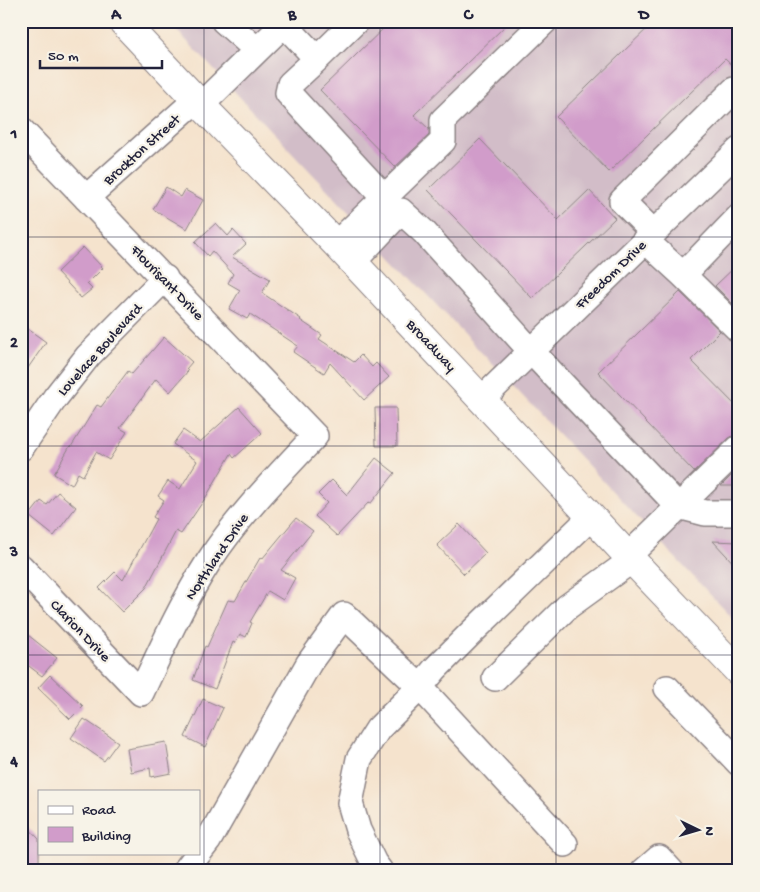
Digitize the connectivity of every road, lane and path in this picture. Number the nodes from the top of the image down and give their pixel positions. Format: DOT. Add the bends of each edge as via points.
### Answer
graph roads {
  1 [pos="122,21"];
  2 [pos="224,21"];
  3 [pos="356,21"];
  4 [pos="545,21"];
  5 [pos="286,23"];
  6 [pos="257,50"];
  7 [pos="317,59"];
  8 [pos="739,95"];
  9 [pos="198,103"];
  10 [pos="21,130"];
  11 [pos="739,150"];
  12 [pos="384,197"];
  13 [pos="86,198"];
  14 [pos="739,217"];
  15 [pos="649,236"];
  16 [pos="344,253"];
  17 [pos="682,275"];
  18 [pos="165,278"];
  19 [pos="739,330"];
  20 [pos="531,351"];
  21 [pos="482,399"];
  22 [pos="314,436"];
  23 [pos="21,448"];
  24 [pos="739,448"];
  25 [pos="678,506"];
  26 [pos="739,513"];
  27 [pos="592,517"];
  28 [pos="630,558"];
  29 [pos="21,568"];
  30 [pos="739,672"];
  31 [pos="495,678"];
  32 [pos="420,688"];
  33 [pos="667,688"];
  34 [pos="141,693"];
  35 [pos="739,763"];
  36 [pos="565,844"];
  37 [pos="200,851"];
  38 [pos="198,854"];
  39 [pos="185,871"];
  40 [pos="380,871"];
  41 [pos="644,871"];
  42 [pos="671,871"];
  1 -- 9 [label="main road, Broadway"];
  2 -- 6 [label="street"];
  3 -- 7 [label="street"];
  4 -- 12 [label="street" via="443,120 443,141"];
  5 -- 6 [label="street, Brockton Street"];
  5 -- 7 [label="street"];
  6 -- 9 [label="street, Brockton Street"];
  7 -- 12 [label="street" via="290,84 288,93"];
  8 -- 15 [label="street" via="734,90 622,201"];
  9 -- 13 [label="street, Brockton Street"];
  9 -- 16 [label="main road, Broadway"];
  10 -- 13 [label="street, Flourisant Drive"];
  11 -- 15 [label="street, Freedom Drive"];
  12 -- 16 [label="street"];
  13 -- 18 [label="street, Flourisant Drive"];
  14 -- 17 [label="street"];
  15 -- 17 [label="street"];
  15 -- 20 [label="street, Freedom Drive"];
  16 -- 20 [label="street" via="400,211 424,232"];
  16 -- 21 [label="main road, Broadway"];
  17 -- 19 [label="street"];
  18 -- 22 [label="street, Flourisant Drive"];
  18 -- 23 [label="street, Lovelace Boulevard" via="88,356 54,398"];
  20 -- 21 [label="street, Freedom Drive"];
  20 -- 25 [label="street"];
  21 -- 27 [label="main road, Broadway"];
  22 -- 34 [label="street, Northland Drive" via="251,506 210,561 175,620"];
  24 -- 25 [label="street"];
  25 -- 26 [label="street" via="705,513"];
  25 -- 28 [label="street"];
  27 -- 28 [label="main road, Broadway"];
  27 -- 32 [label="street" via="470,634"];
  28 -- 30 [label="main road, Broadway"];
  28 -- 31 [label="street" via="567,607"];
  29 -- 34 [label="street, Clarion Drive"];
  32 -- 36 [label="street"];
  32 -- 37 [label="street" via="344,615 309,664"];
  32 -- 40 [label="street" via="378,729 359,759 350,803 358,830"];
  33 -- 35 [label="street"];
  38 -- 39 [label="street"];
  41 -- 42 [label="street" via="659,858"];
}
